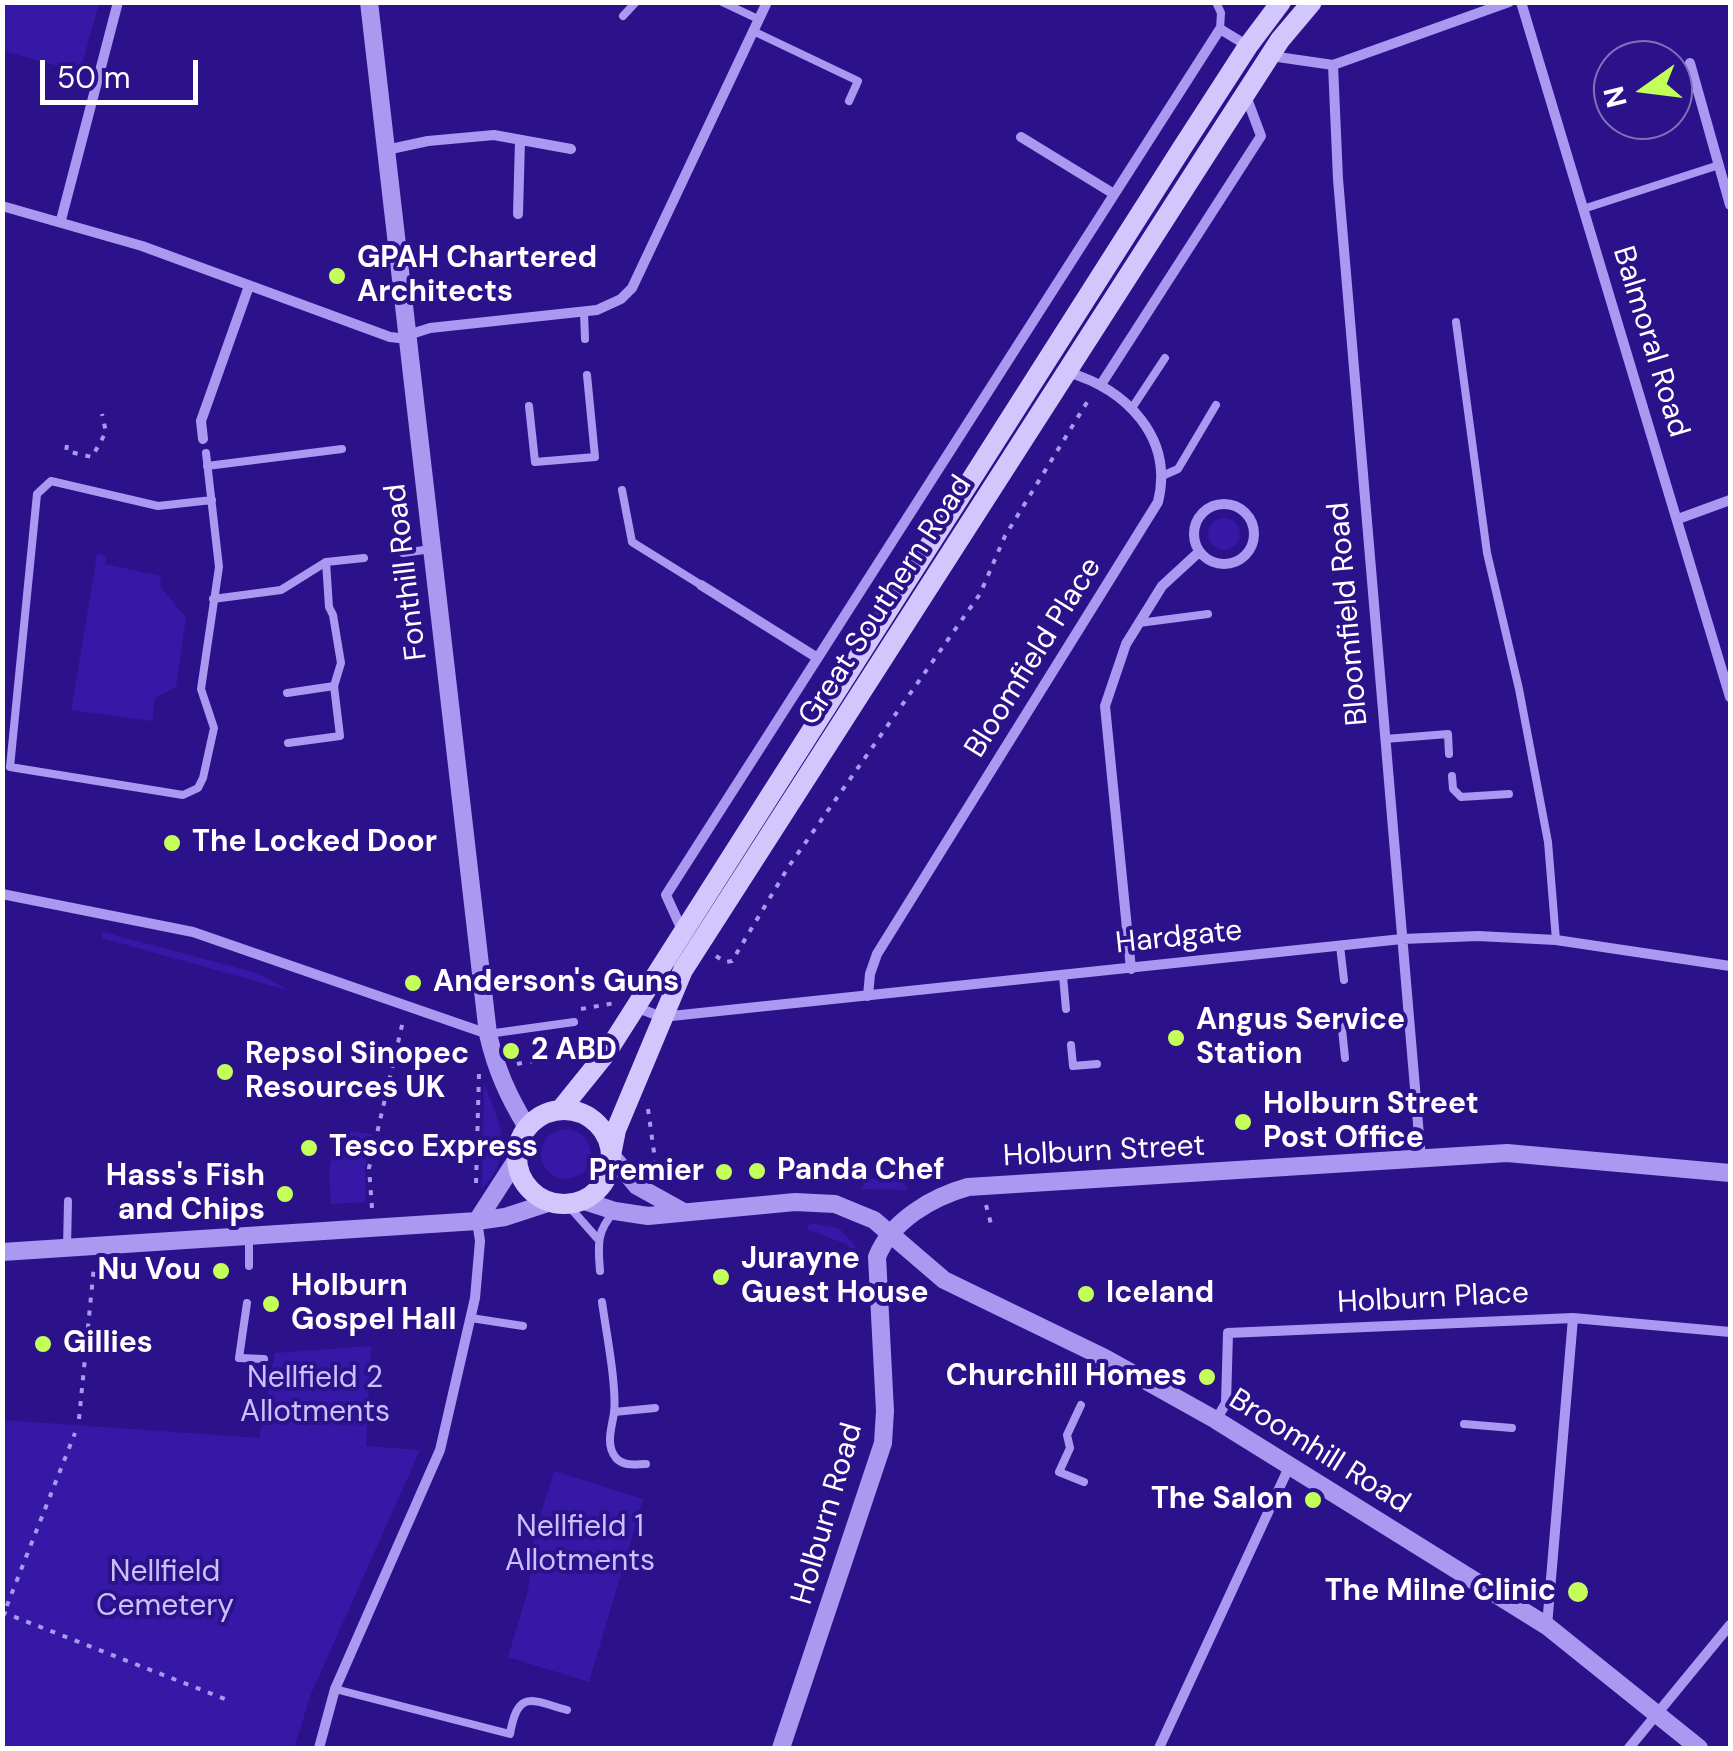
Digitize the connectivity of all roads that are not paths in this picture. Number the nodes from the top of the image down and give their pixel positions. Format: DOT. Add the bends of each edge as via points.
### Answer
graph roads {
  1 [pos="118,2"];
  2 [pos="370,2"];
  3 [pos="636,2"];
  4 [pos="722,2"];
  5 [pos="766,2"];
  6 [pos="1216,2"];
  7 [pos="1281,2"];
  8 [pos="1312,2"];
  9 [pos="1509,2"];
  10 [pos="1521,2"];
  11 [pos="623,16"];
  12 [pos="758,19"];
  13 [pos="1220,29"];
  14 [pos="753,31"];
  15 [pos="1248,46"];
  16 [pos="1270,56"];
  17 [pos="1334,65"];
  18 [pos="1693,74"];
  19 [pos="1246,96"];
  20 [pos="849,101"];
  21 [pos="1021,137"];
  22 [pos="520,140"];
  23 [pos="571,149"];
  24 [pos="386,150"];
  25 [pos="1719,165"];
  26 [pos="1114,194"];
  27 [pos="1730,205"];
  28 [pos="2,206"];
  29 [pos="1583,209"];
  30 [pos="518,214"];
  31 [pos="61,220"];
  32 [pos="248,286"];
  33 [pos="584,313"];
  34 [pos="1456,322"];
  35 [pos="409,335"];
  36 [pos="585,339"];
  37 [pos="1166,358"];
  38 [pos="1068,372"];
  39 [pos="587,375"];
  40 [pos="1102,383"];
  41 [pos="1216,405"];
  42 [pos="528,406"];
  43 [pos="1132,408"];
  44 [pos="203,439"];
  45 [pos="342,449"];
  46 [pos="206,453"];
  47 [pos="207,466"];
  48 [pos="1162,476"];
  49 [pos="622,490"];
  50 [pos="212,500"];
  51 [pos="1730,500"];
  52 [pos="1678,519"];
  53 [pos="431,549"];
  54 [pos="1199,552"];
  55 [pos="403,553"];
  56 [pos="364,558"];
  57 [pos="326,562"];
  58 [pos="701,585"];
  59 [pos="213,599"];
  60 [pos="1208,614"];
  61 [pos="1139,623"];
  62 [pos="816,657"];
  63 [pos="334,686"];
  64 [pos="287,693"];
  65 [pos="1730,697"];
  66 [pos="1385,739"];
  67 [pos="288,742"];
  68 [pos="1450,754"];
  69 [pos="1452,776"];
  70 [pos="1509,794"];
  71 [pos="2,894"];
  72 [pos="682,930"];
  73 [pos="1402,940"];
  74 [pos="1556,940"];
  75 [pos="1340,946"];
  76 [pos="1730,966"];
  77 [pos="1130,969"];
  78 [pos="1063,976"];
  79 [pos="1344,980"];
  80 [pos="868,996"];
  81 [pos="626,1005"];
  82 [pos="1066,1009"];
  83 [pos="1348,1016"];
  84 [pos="662,1017"];
  85 [pos="574,1022"];
  86 [pos="488,1034"];
  87 [pos="1071,1045"];
  88 [pos="1346,1058"];
  89 [pos="1097,1064"];
  90 [pos="561,1110"];
  91 [pos="528,1126"];
  92 [pos="610,1155"];
  93 [pos="517,1159"];
  94 [pos="1421,1160"];
  95 [pos="1730,1172"];
  96 [pos="68,1201"];
  97 [pos="566,1202"];
  98 [pos="682,1210"];
  99 [pos="615,1212"];
  100 [pos="477,1221"];
  101 [pos="892,1232"];
  102 [pos="248,1236"];
  103 [pos="597,1238"];
  104 [pos="67,1248"];
  105 [pos="2,1252"];
  106 [pos="249,1266"];
  107 [pos="600,1271"];
  108 [pos="602,1302"];
  109 [pos="248,1303"];
  110 [pos="471,1318"];
  111 [pos="1574,1318"];
  112 [pos="523,1326"];
  113 [pos="1730,1332"];
  114 [pos="264,1359"];
  115 [pos="1082,1405"];
  116 [pos="655,1408"];
  117 [pos="614,1412"];
  118 [pos="1216,1420"];
  119 [pos="1464,1424"];
  120 [pos="1512,1428"];
  121 [pos="646,1464"];
  122 [pos="1290,1465"];
  123 [pos="1084,1482"];
  124 [pos="1730,1625"];
  125 [pos="1547,1626"];
  126 [pos="336,1689"];
  127 [pos="567,1710"];
  128 [pos="1660,1715"];
  129 [pos="319,1748"];
  130 [pos="781,1748"];
  131 [pos="1158,1748"];
  132 [pos="1630,1748"];
  133 [pos="1699,1748"];
  1 -- 31 [label="street"];
  2 -- 24 [label="street, Fonthill Road"];
  3 -- 11 [label="lane"];
  4 -- 12 [label="lane"];
  5 -- 12 [label="street"];
  6 -- 13 [label="lane"];
  7 -- 15 [label="main road, Great Southern Road"];
  8 -- 16 [label="main road, Great Southern Road"];
  9 -- 17 [label="street"];
  10 -- 29 [label="street, Balmoral Road"];
  12 -- 14 [label="street"];
  13 -- 15 [label="street"];
  13 -- 26 [label="street, Great Southern Road"];
  14 -- 20 [label="lane" via="858,81"];
  14 -- 33 [label="street" via="632,288 610,306"];
  15 -- 72 [label="main road, Great Southern Road"];
  16 -- 17 [label="street"];
  16 -- 19 [label="main road, Great Southern Road"];
  17 -- 66 [label="street, Bloomfield Road"];
  18 -- 25 [label="street"];
  19 -- 38 [label="main road, Great Southern Road"];
  19 -- 40 [label="street" via="1262,136"];
  21 -- 26 [label="street"];
  22 -- 23 [label="street"];
  22 -- 24 [label="street" via="478,136"];
  22 -- 30 [label="street"];
  24 -- 35 [label="street, Fonthill Road"];
  25 -- 27 [label="street"];
  25 -- 29 [label="lane"];
  26 -- 62 [label="street, Great Southern Road"];
  28 -- 31 [label="street"];
  29 -- 52 [label="street, Balmoral Road"];
  31 -- 32 [label="street"];
  32 -- 35 [label="street" via="390,337"];
  32 -- 44 [label="street" via="201,420"];
  33 -- 35 [label="street"];
  33 -- 36 [label="lane"];
  34 -- 74 [label="lane" via="1486,553 1548,842"];
  35 -- 53 [label="street, Fonthill Road"];
  37 -- 43 [label="lane"];
  38 -- 40 [label="street"];
  38 -- 84 [label="main road, Great Southern Road" via="683,970"];
  39 -- 42 [label="lane" via="596,457 535,462"];
  40 -- 43 [label="street"];
  41 -- 48 [label="lane" via="1178,469"];
  43 -- 48 [label="street" via="1153,436"];
  45 -- 47 [label="lane"];
  46 -- 47 [label="lane"];
  47 -- 50 [label="lane"];
  48 -- 80 [label="street, Bloomfield Place" via="1146,526 878,954"];
  49 -- 58 [label="lane" via="632,542"];
  50 -- 59 [label="lane" via="219,566"];
  50 -- 59 [label="lane" via="158,506 51,481 36,494 10,767 184,795 198,788 214,728 201,690"];
  51 -- 52 [label="street"];
  52 -- 65 [label="street, Balmoral Road"];
  53 -- 55 [label="lane"];
  53 -- 86 [label="street, Fonthill Road"];
  54 -- 54 [label="street" via="1194,532 1202,513 1232,504 1249,516 1252,547 1237,562 1216,564"];
  54 -- 61 [label="street" via="1169,578"];
  56 -- 57 [label="lane"];
  57 -- 59 [label="lane" via="281,590"];
  57 -- 63 [label="lane" via="341,663"];
  58 -- 62 [label="street"];
  60 -- 61 [label="lane"];
  61 -- 77 [label="street" via="1104,706"];
  62 -- 72 [label="street, Great Southern Road" via="666,895"];
  63 -- 64 [label="lane"];
  63 -- 67 [label="lane" via="340,736"];
  66 -- 68 [label="lane" via="1448,734"];
  66 -- 73 [label="street, Bloomfield Road"];
  69 -- 70 [label="lane" via="1461,796"];
  71 -- 86 [label="street" via="193,932"];
  72 -- 81 [label="main road, Great Southern Road"];
  73 -- 74 [label="street, Hardgate"];
  73 -- 75 [label="street, Hardgate"];
  73 -- 94 [label="street, Bloomfield Road"];
  74 -- 76 [label="street, Hardgate"];
  75 -- 77 [label="street, Hardgate"];
  75 -- 79 [label="lane"];
  77 -- 78 [label="street, Hardgate"];
  78 -- 80 [label="street, Hardgate"];
  78 -- 82 [label="lane"];
  80 -- 84 [label="street, Hardgate"];
  81 -- 84 [label="street, Hardgate"];
  81 -- 90 [label="main road, Great Southern Road" via="607,1052"];
  83 -- 88 [label="lane" via="1342,1029"];
  84 -- 92 [label="main road, Great Southern Road"];
  85 -- 86 [label="lane"];
  86 -- 91 [label="street, Fonthill Road" via="496,1069"];
  87 -- 89 [label="lane" via="1073,1066"];
  90 -- 91 [label="main road"];
  90 -- 92 [label="main road" via="596,1122"];
  91 -- 93 [label="main road"];
  92 -- 97 [label="main road" via="603,1182"];
  92 -- 98 [label="street" via="638,1186"];
  93 -- 97 [label="main road" via="527,1186"];
  93 -- 100 [label="street"];
  94 -- 95 [label="street, Holburn Street" via="1507,1153"];
  94 -- 101 [label="street, Holburn Street" via="968,1188 924,1205"];
  96 -- 104 [label="lane"];
  97 -- 99 [label="street"];
  97 -- 100 [label="street"];
  97 -- 103 [label="lane"];
  98 -- 99 [label="street"];
  98 -- 101 [label="street" via="835,1204"];
  99 -- 103 [label="lane"];
  100 -- 102 [label="street"];
  100 -- 110 [label="street"];
  101 -- 118 [label="street, Broomhill Road" via="944,1280"];
  101 -- 130 [label="street, Holburn Road" via="875,1266 883,1443"];
  102 -- 104 [label="street"];
  102 -- 106 [label="lane"];
  103 -- 107 [label="lane"];
  104 -- 105 [label="street"];
  108 -- 117 [label="lane"];
  109 -- 114 [label="lane" via="239,1358"];
  110 -- 112 [label="lane"];
  110 -- 126 [label="street" via="440,1450"];
  111 -- 113 [label="street, Holburn Place"];
  111 -- 118 [label="street, Holburn Place" via="1228,1333 1226,1403"];
  111 -- 125 [label="street"];
  115 -- 123 [label="lane" via="1059,1472"];
  116 -- 117 [label="lane"];
  117 -- 121 [label="lane" via="609,1430 616,1458"];
  118 -- 122 [label="street, Broomhill Road"];
  119 -- 120 [label="lane"];
  122 -- 125 [label="street, Broomhill Road"];
  122 -- 131 [label="street"];
  124 -- 128 [label="street"];
  125 -- 128 [label="street, Broomhill Road"];
  126 -- 127 [label="lane" via="510,1734 514,1709 524,1701"];
  126 -- 129 [label="street"];
  128 -- 132 [label="street"];
  128 -- 133 [label="street, Broomhill Road"];
}
